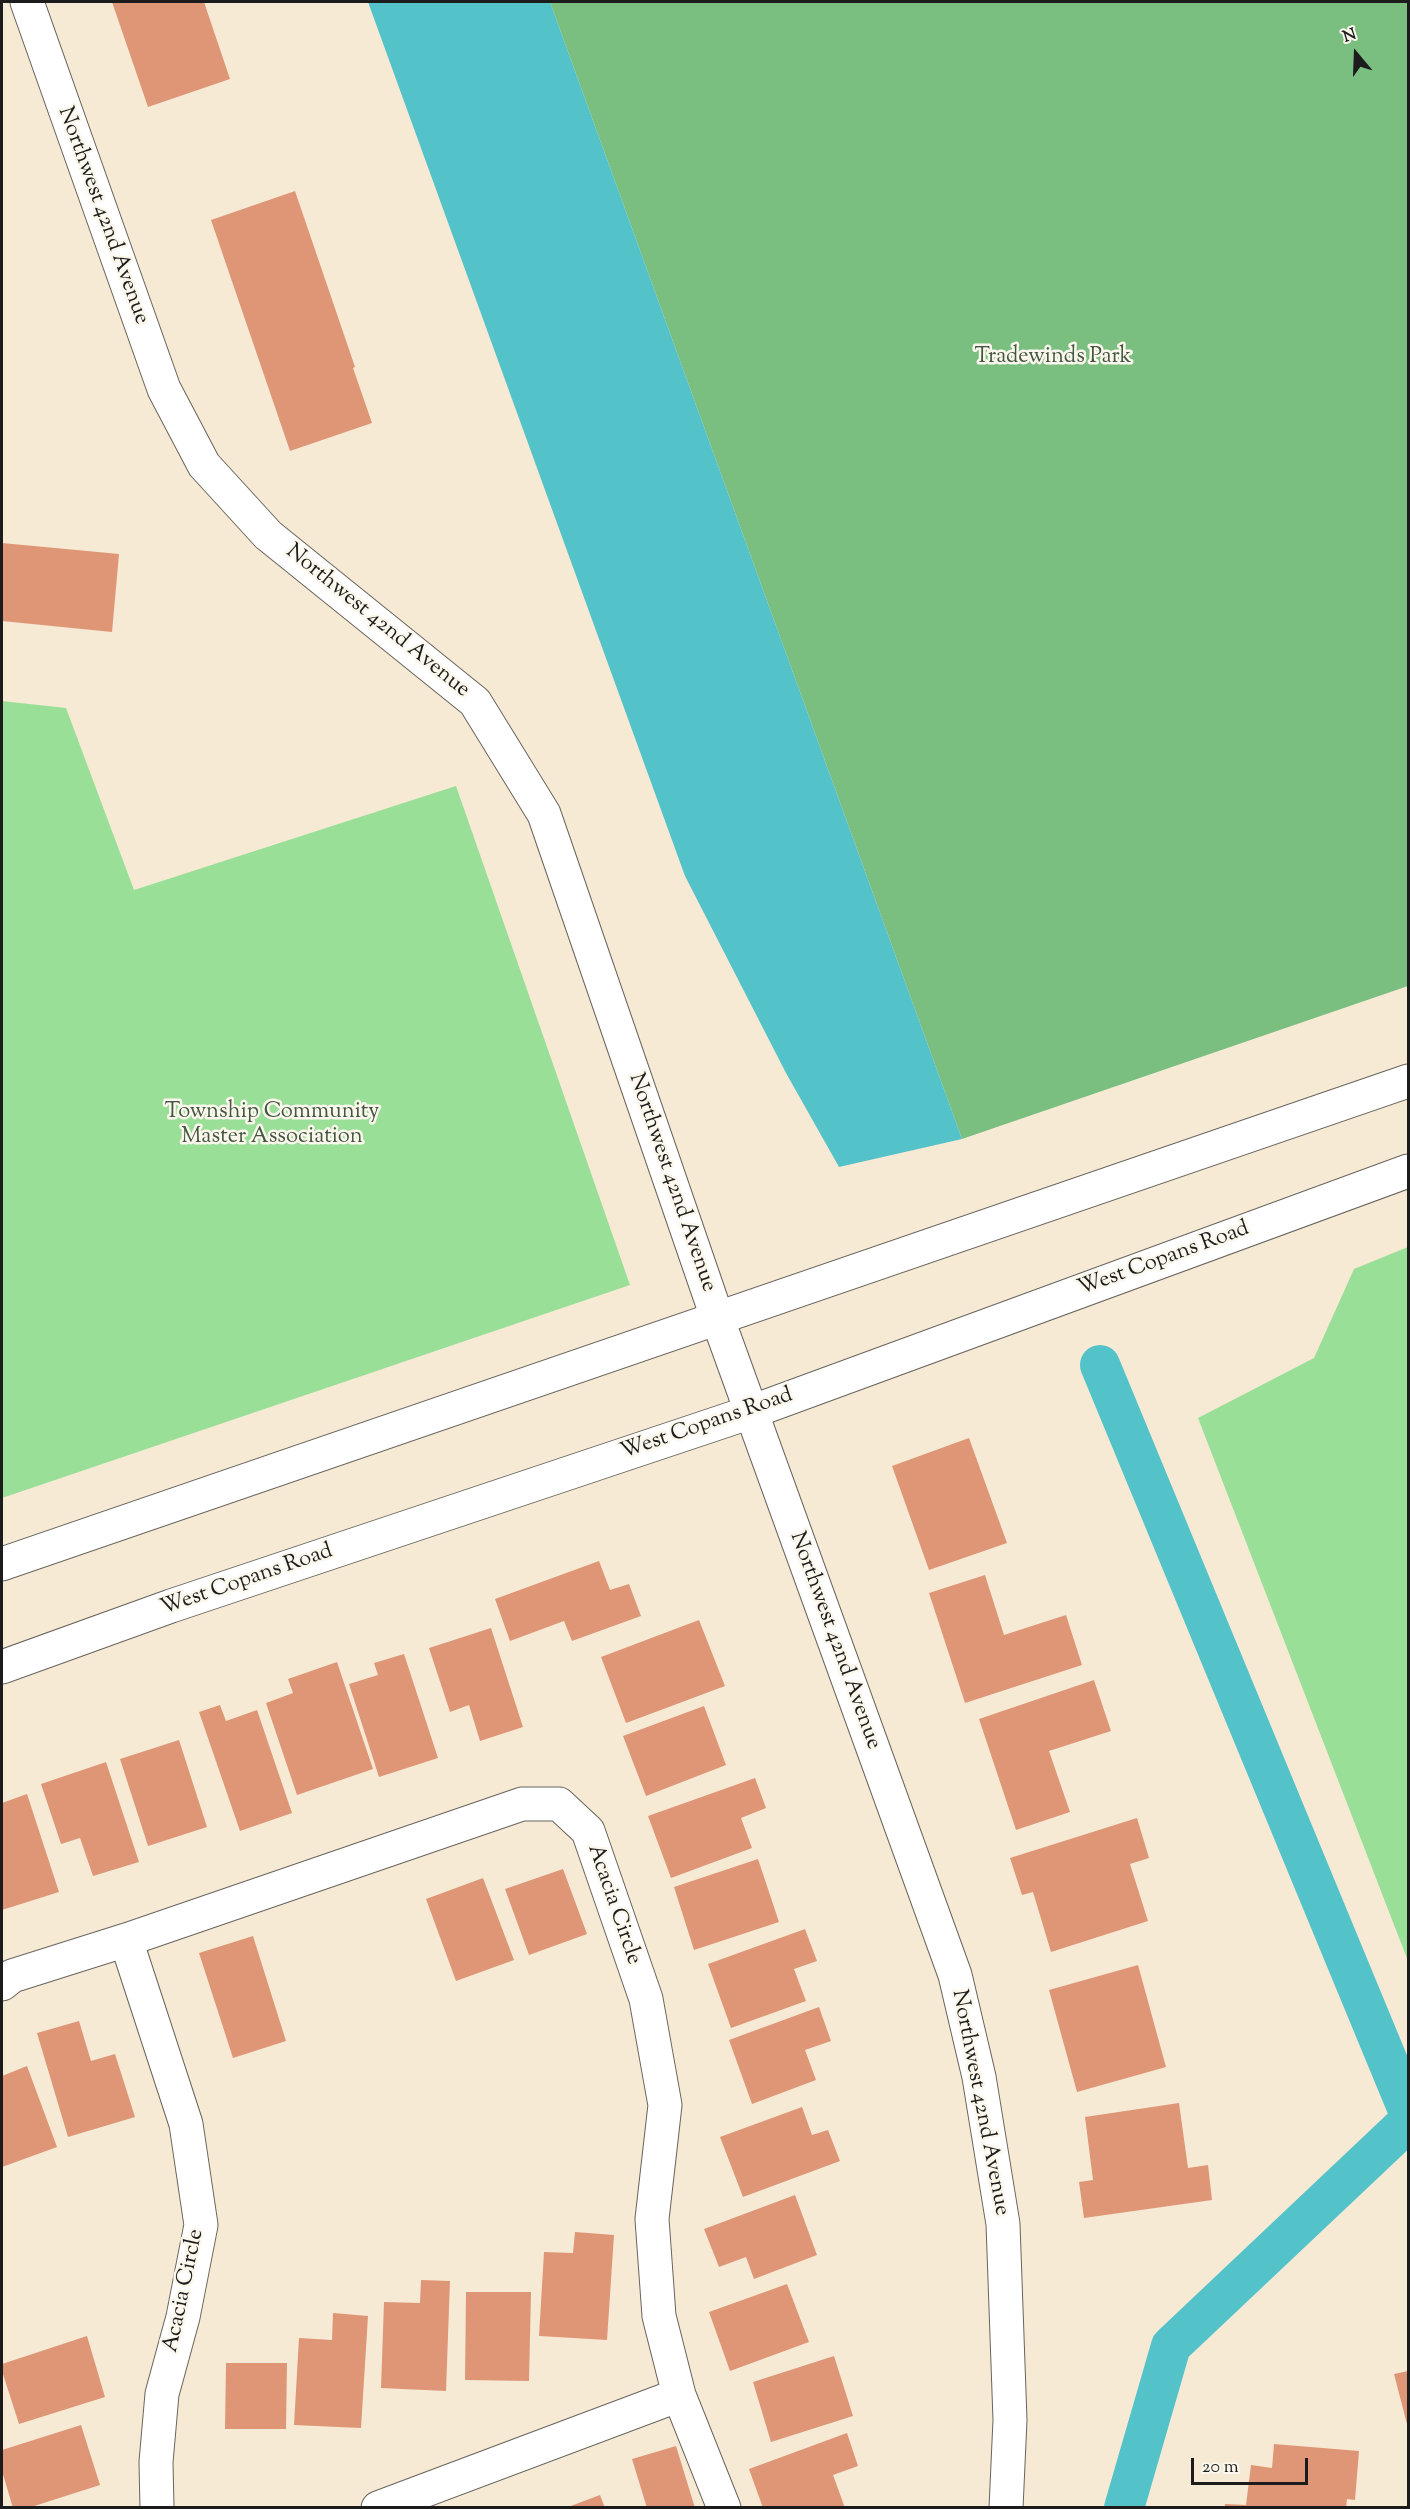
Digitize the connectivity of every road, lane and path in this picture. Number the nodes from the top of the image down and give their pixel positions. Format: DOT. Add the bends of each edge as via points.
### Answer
graph roads {
  1 [pos="27,2"];
  2 [pos="1408,1081"];
  3 [pos="1408,1171"];
  4 [pos="717,1317"];
  5 [pos="751,1412"];
  6 [pos="2,1564"];
  7 [pos="2,1667"];
  8 [pos="126,1940"];
  9 [pos="2,1984"];
  10 [pos="679,2395"];
  11 [pos="157,2508"];
  12 [pos="378,2508"];
  13 [pos="724,2508"];
  14 [pos="1006,2508"];
  1 -- 4 [label="street, Northwest 42nd Avenue" via="164,389 204,465 268,535 475,702 544,814"];
  2 -- 4 [label="street"];
  3 -- 5 [label="street, West Copans Road"];
  4 -- 5 [label="street, Northwest 42nd Avenue"];
  4 -- 6 [label="street"];
  5 -- 7 [label="street, West Copans Road" via="171,1606"];
  5 -- 14 [label="street, Northwest 42nd Avenue" via="955,1976 979,2077 1003,2224 1010,2420"];
  8 -- 9 [label="street, Acacia Circle" via="12,1976"];
  8 -- 10 [label="street, Acacia Circle" via="522,1804 559,1804 588,1831 646,1999 666,2105 652,2219 659,2316"];
  8 -- 11 [label="street, Acacia Circle" via="186,2124 201,2225 183,2318 162,2394 156,2462"];
  10 -- 12 [label="street"];
  10 -- 13 [label="street, Acacia Circle"];
}
